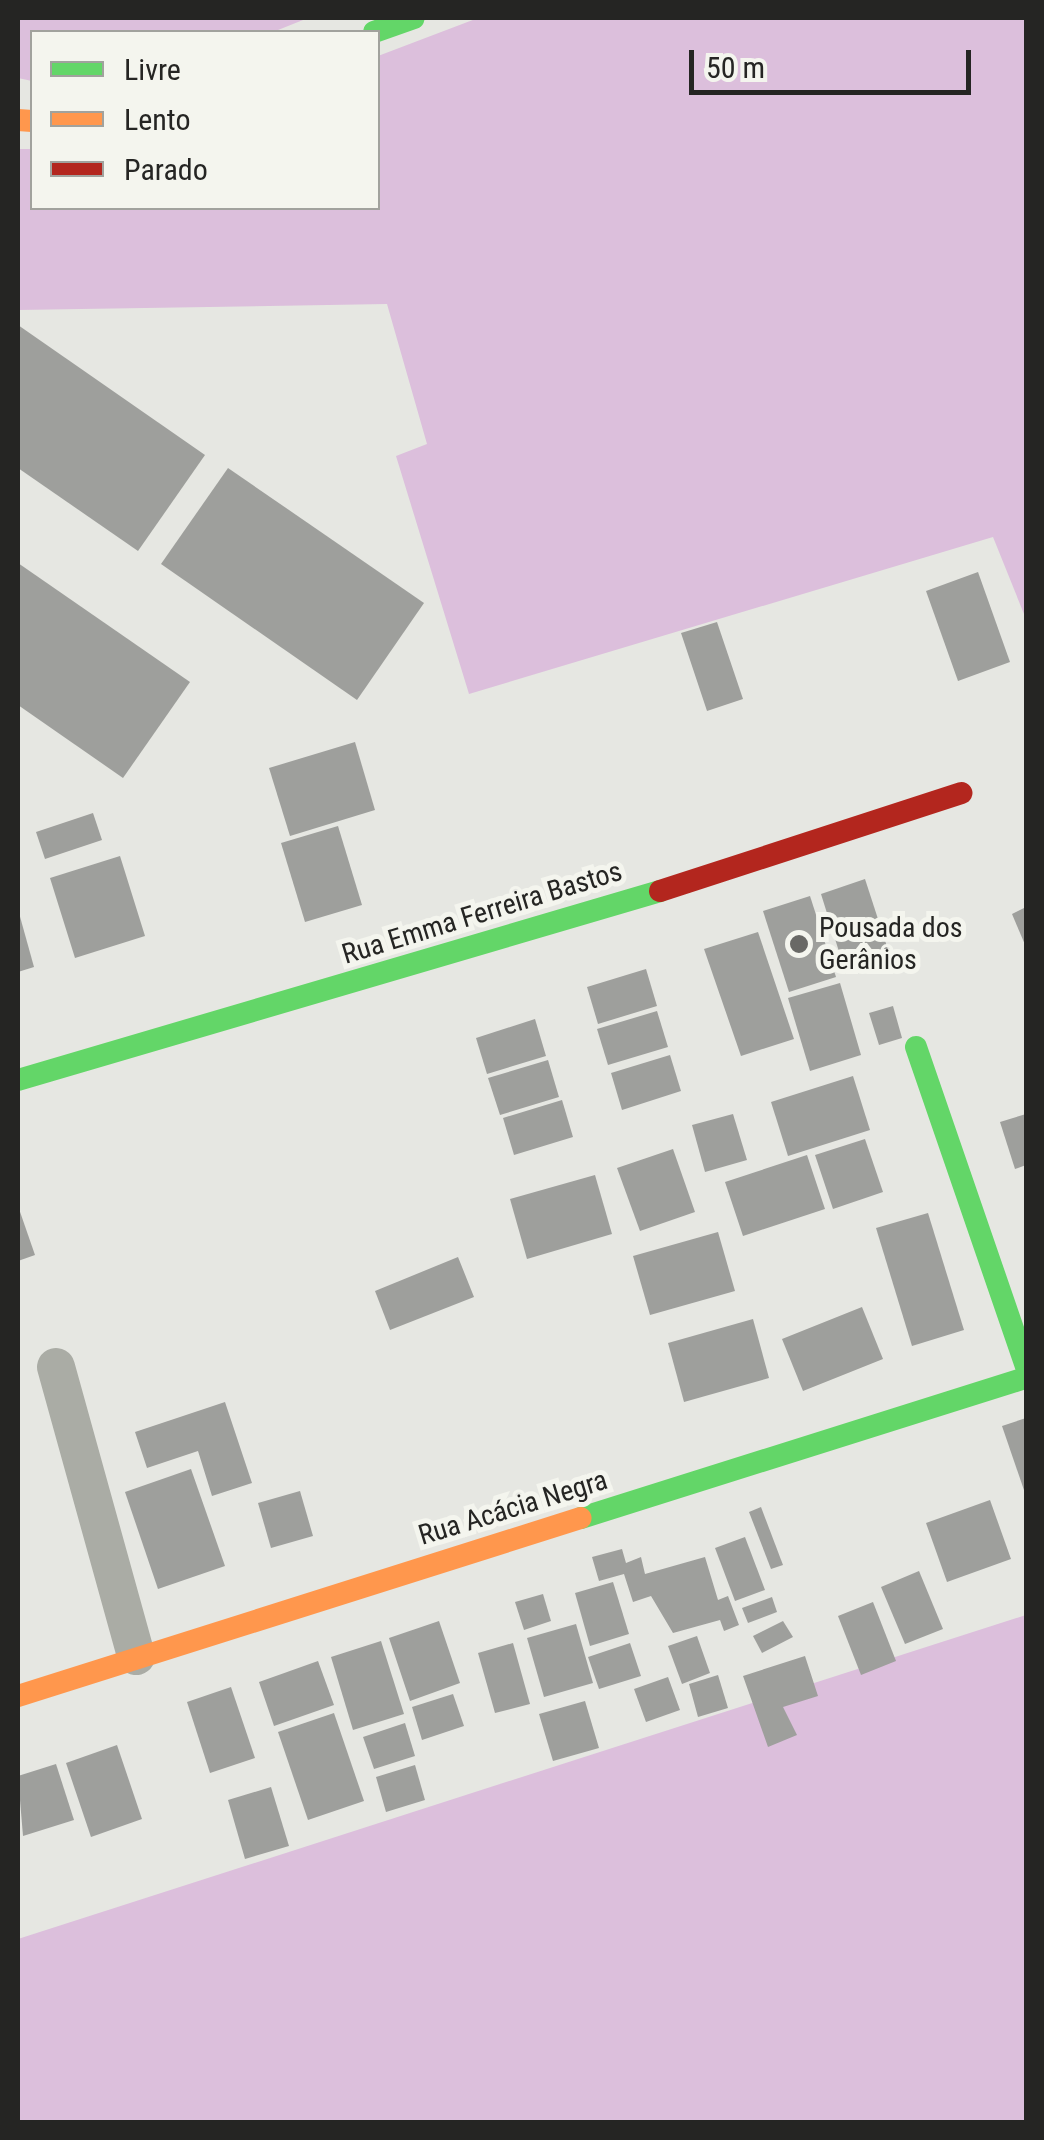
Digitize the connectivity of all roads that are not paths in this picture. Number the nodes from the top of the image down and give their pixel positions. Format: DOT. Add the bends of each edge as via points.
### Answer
graph roads {
  1 [pos="414,18"];
  2 [pos="380,30"];
  3 [pos="961,793"];
  4 [pos="916,1047"];
  5 [pos="18,1080"];
  6 [pos="56,1366"];
  7 [pos="1026,1366"];
  8 [pos="1026,1378"];
  9 [pos="136,1656"];
  10 [pos="18,1696"];
  1 -- 2 [label="street"];
  3 -- 5 [label="street, Rua Emma Ferreira Bastos" via="516,938"];
  4 -- 7 [label="street"];
  6 -- 9 [label="street"];
  8 -- 9 [label="street, Rua Acácia Negra"];
  9 -- 10 [label="street, Rua Acácia Negra"];
}
